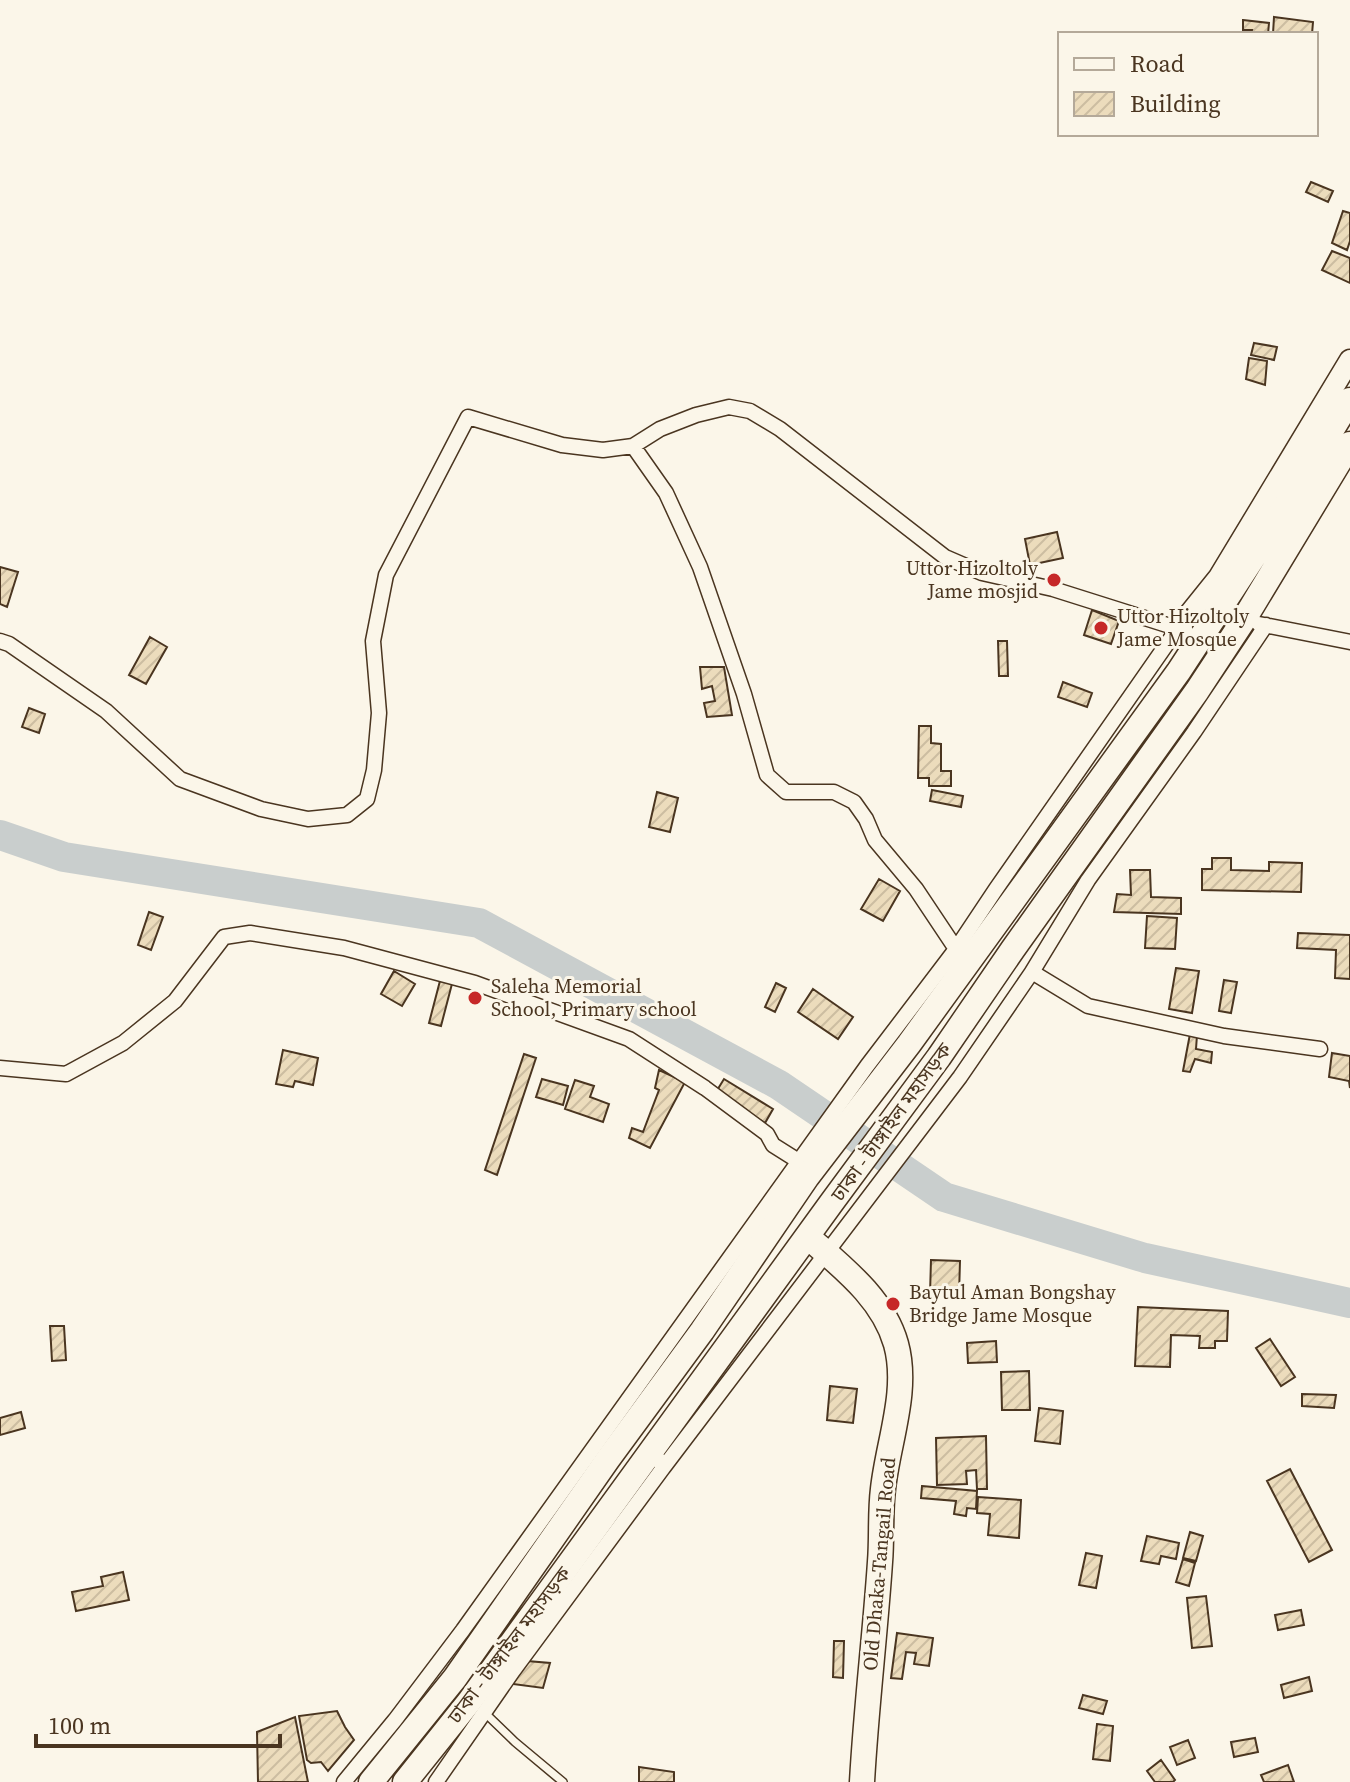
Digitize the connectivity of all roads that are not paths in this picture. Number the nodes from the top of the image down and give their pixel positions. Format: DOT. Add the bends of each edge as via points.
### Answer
graph roads {
  1 [pos="1350,360"];
  2 [pos="1350,400"];
  3 [pos="1350,444"];
  4 [pos="633,446"];
  5 [pos="1255,623"];
  6 [pos="1178,628"];
  7 [pos="1202,636"];
  8 [pos="0,641"];
  9 [pos="1350,642"];
  10 [pos="956,949"];
  11 [pos="1032,972"];
  12 [pos="1320,1049"];
  13 [pos="0,1068"];
  14 [pos="803,1170"];
  15 [pos="808,1237"];
  16 [pos="827,1253"];
  17 [pos="658,1459"];
  18 [pos="485,1713"];
  19 [pos="344,1782"];
  20 [pos="371,1782"];
  21 [pos="405,1782"];
  22 [pos="436,1782"];
  23 [pos="563,1782"];
  24 [pos="862,1782"];
  1 -- 6 [label="main road" via="1219,577"];
  2 -- 7 [label="highway, ঢাকা - টাঙ্গাইল মহাসড়ক"];
  3 -- 5 [label="highway, ঢাকা - টাঙ্গাইল মহাসড়ক"];
  4 -- 6 [label="street" via="696,415 729,407 750,411 945,557 982,573"];
  4 -- 8 [label="street" via="603,450 562,445 468,417 386,575 373,641 379,713 374,770 367,799 347,815 308,819 261,809 180,779 106,711"];
  4 -- 10 [label="street" via="666,493 700,567 767,775 786,792 834,792 854,802 875,840"];
  5 -- 9 [label="street"];
  5 -- 11 [label="street" via="1194,732 1088,880"];
  5 -- 15 [label="highway, ঢাকা - টাঙ্গাইল মহাসড়ক" via="1197,691"];
  6 -- 7 [label="street"];
  6 -- 10 [label="street"];
  7 -- 14 [label="highway, ঢাকা - টাঙ্গাইল মহাসড়ক" via="909,1044"];
  10 -- 14 [label="street" via="867,1066"];
  11 -- 12 [label="street" via="1088,1006 1224,1036"];
  11 -- 16 [label="street"];
  13 -- 14 [label="street" via="66,1074 123,1043 175,1001 224,937 250,933 344,948 475,983 629,1039 767,1134"];
  14 -- 19 [label="street"];
  14 -- 20 [label="highway, ঢাকা - টাঙ্গাইল মহাসড়ক" via="702,1331 455,1678"];
  15 -- 16 [label="highway, Old Dhaka-Tangail Road"];
  15 -- 17 [label="highway, ঢাকা - টাঙ্গাইল মহাসড়ক"];
  16 -- 17 [label="street"];
  16 -- 24 [label="highway, Old Dhaka-Tangail Road" via="872,1297 900,1362 882,1491"];
  17 -- 18 [label="street"];
  17 -- 21 [label="highway, ঢাকা - টাঙ্গাইল মহাসড়ক"];
  18 -- 22 [label="street"];
  18 -- 23 [label="lane"];
}
